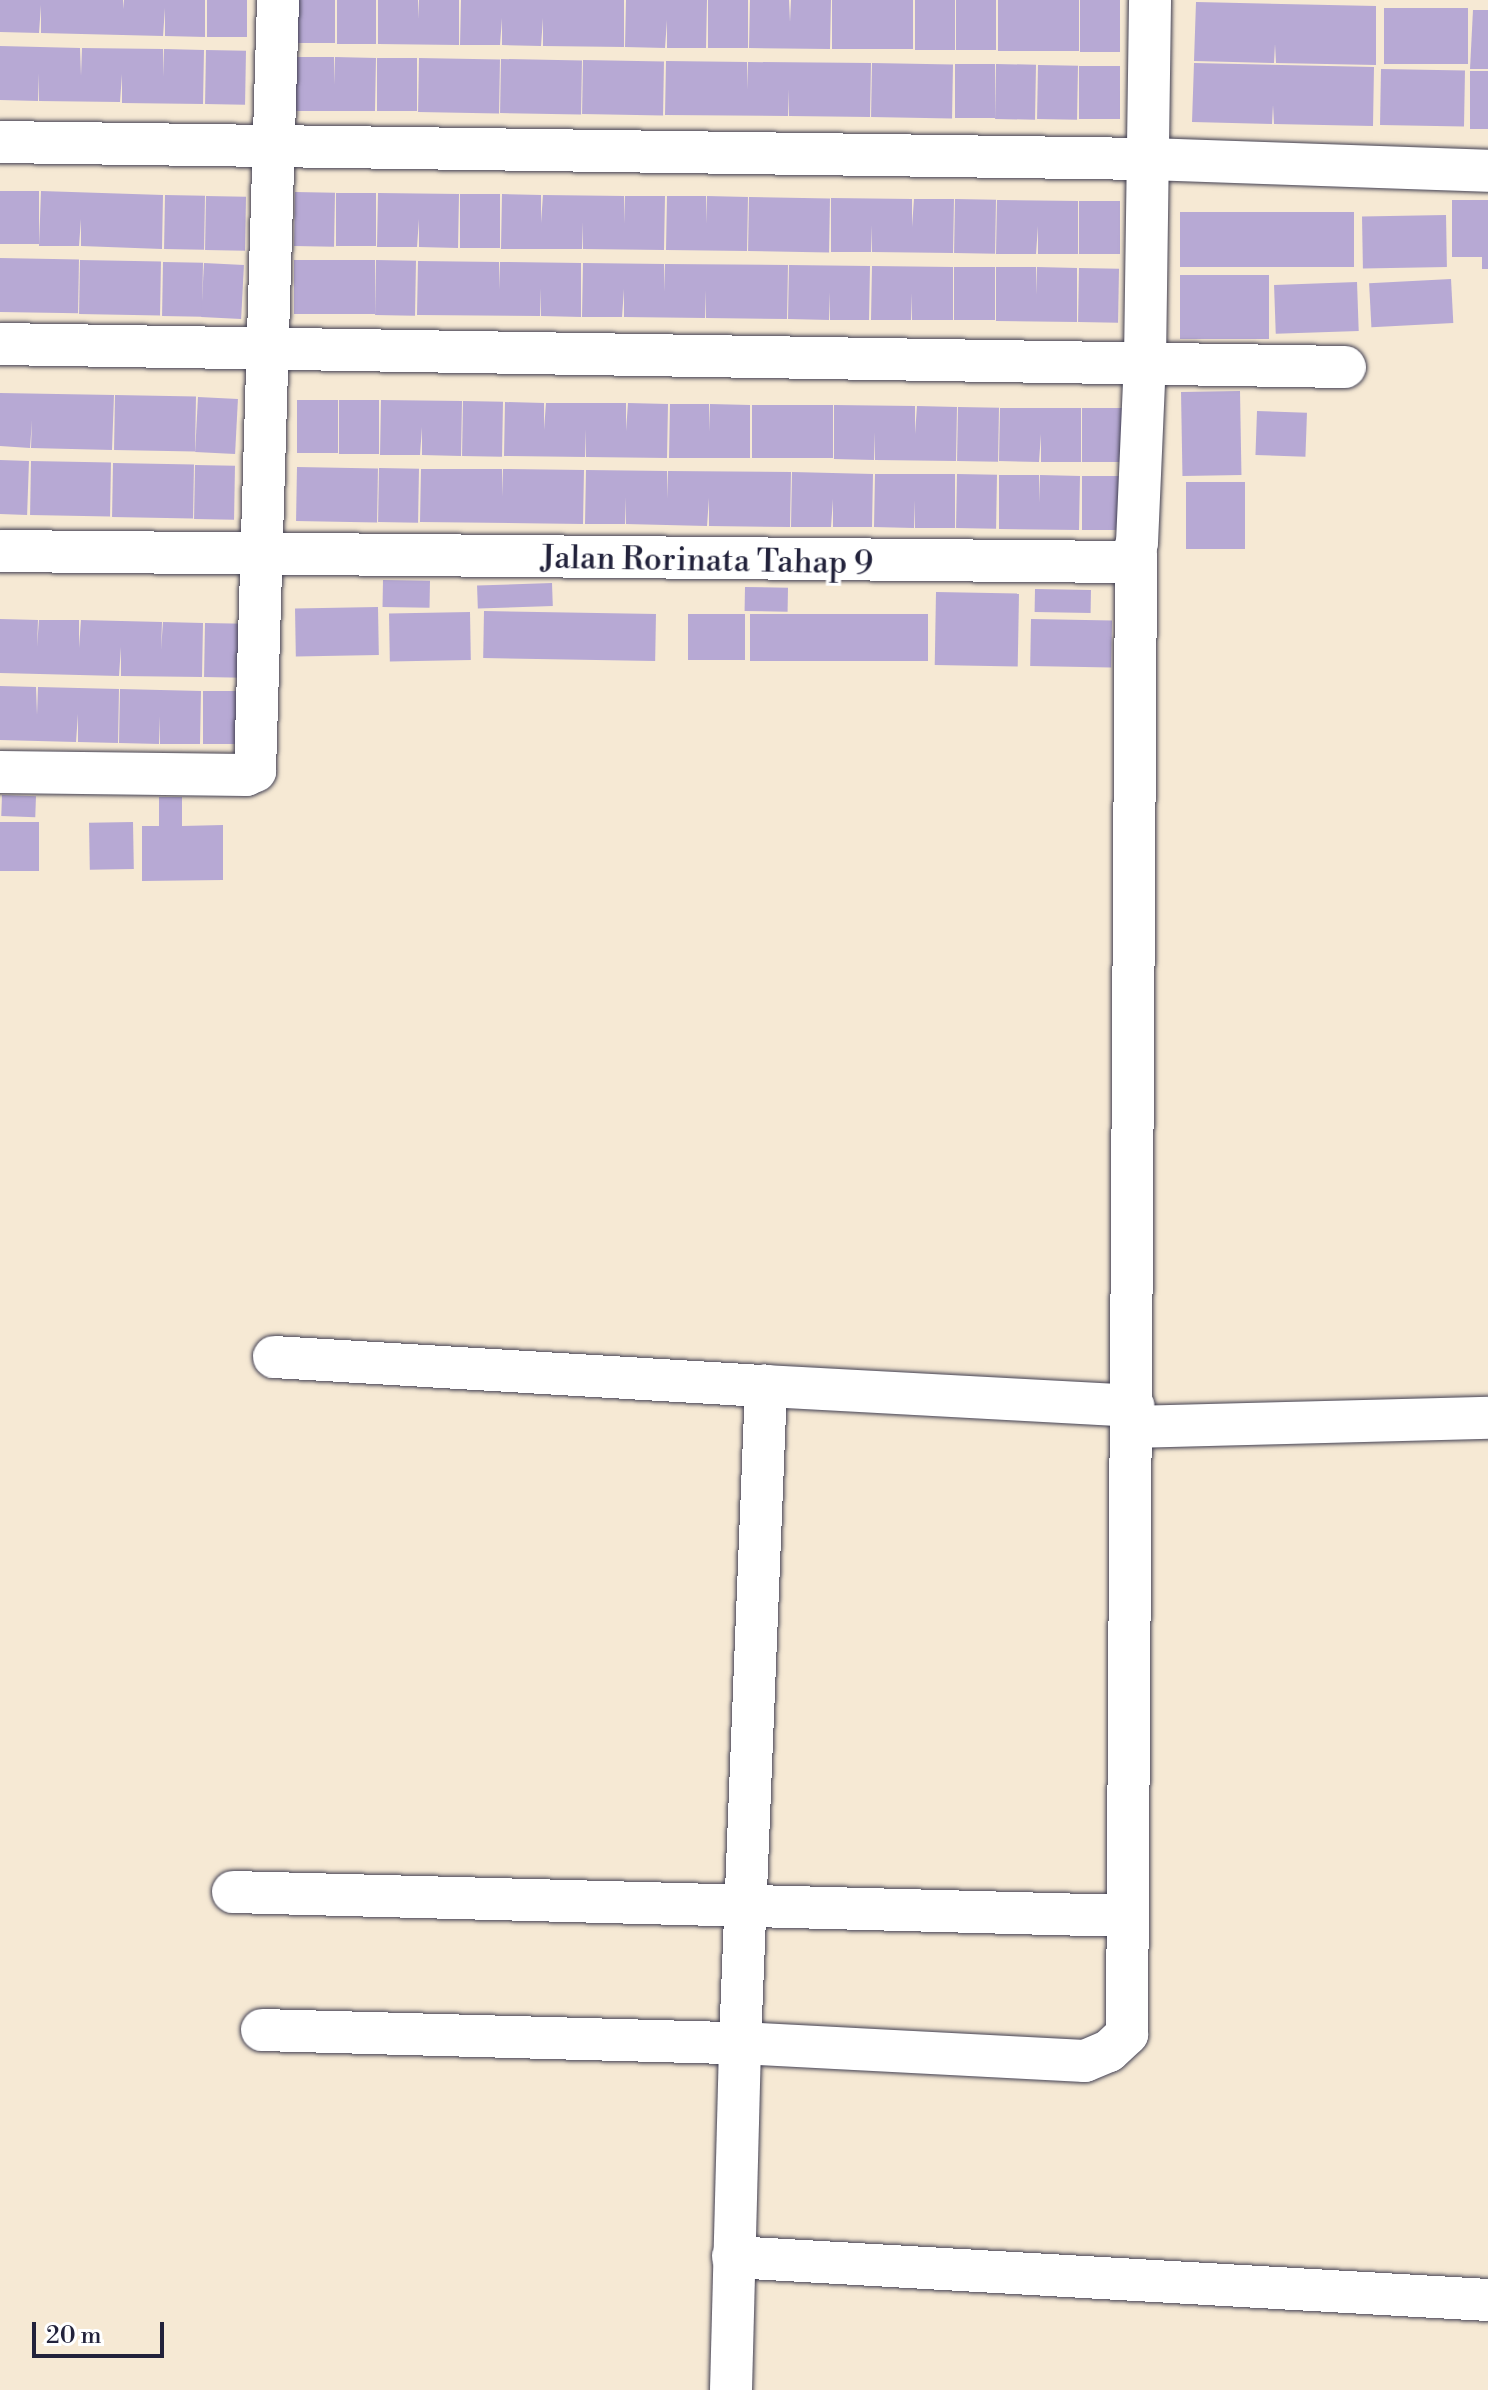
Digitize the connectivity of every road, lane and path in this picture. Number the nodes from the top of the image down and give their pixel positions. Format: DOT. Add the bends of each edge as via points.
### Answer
graph roads {
  1 [pos="278,0"];
  2 [pos="1150,0"];
  3 [pos="0,142"];
  4 [pos="275,150"];
  5 [pos="1148,159"];
  6 [pos="1488,171"];
  7 [pos="0,344"];
  8 [pos="271,351"];
  9 [pos="1145,361"];
  10 [pos="1345,367"];
  11 [pos="1136,548"];
  12 [pos="0,551"];
  13 [pos="263,556"];
  14 [pos="0,772"];
  15 [pos="274,1357"];
  16 [pos="766,1386"];
  17 [pos="1133,1416"];
  18 [pos="1488,1418"];
  19 [pos="233,1892"];
  20 [pos="745,1907"];
  21 [pos="1128,1916"];
  22 [pos="262,2030"];
  23 [pos="740,2043"];
  24 [pos="733,2257"];
  25 [pos="1488,2300"];
  26 [pos="731,2390"];
  1 -- 4 [label="street"];
  2 -- 5 [label="street"];
  3 -- 4 [label="street"];
  4 -- 5 [label="street"];
  4 -- 8 [label="street"];
  5 -- 6 [label="street"];
  5 -- 9 [label="street"];
  7 -- 8 [label="street"];
  8 -- 9 [label="street"];
  8 -- 13 [label="street"];
  9 -- 10 [label="street"];
  9 -- 11 [label="street"];
  11 -- 13 [label="street, Jalan Rorinata Tahap 9" via="1130,562 1117,566"];
  11 -- 17 [label="street"];
  12 -- 13 [label="street, Jalan Rorinata Tahap 9"];
  13 -- 14 [label="street" via="255,771"];
  15 -- 16 [label="street"];
  16 -- 17 [label="street"];
  16 -- 20 [label="street"];
  17 -- 18 [label="street"];
  17 -- 21 [label="street"];
  19 -- 20 [label="street"];
  20 -- 21 [label="street"];
  20 -- 23 [label="street"];
  21 -- 23 [label="street" via="1127,2034 1109,2051 1085,2061"];
  22 -- 23 [label="street"];
  23 -- 24 [label="street"];
  24 -- 25 [label="street"];
  24 -- 26 [label="street"];
}
